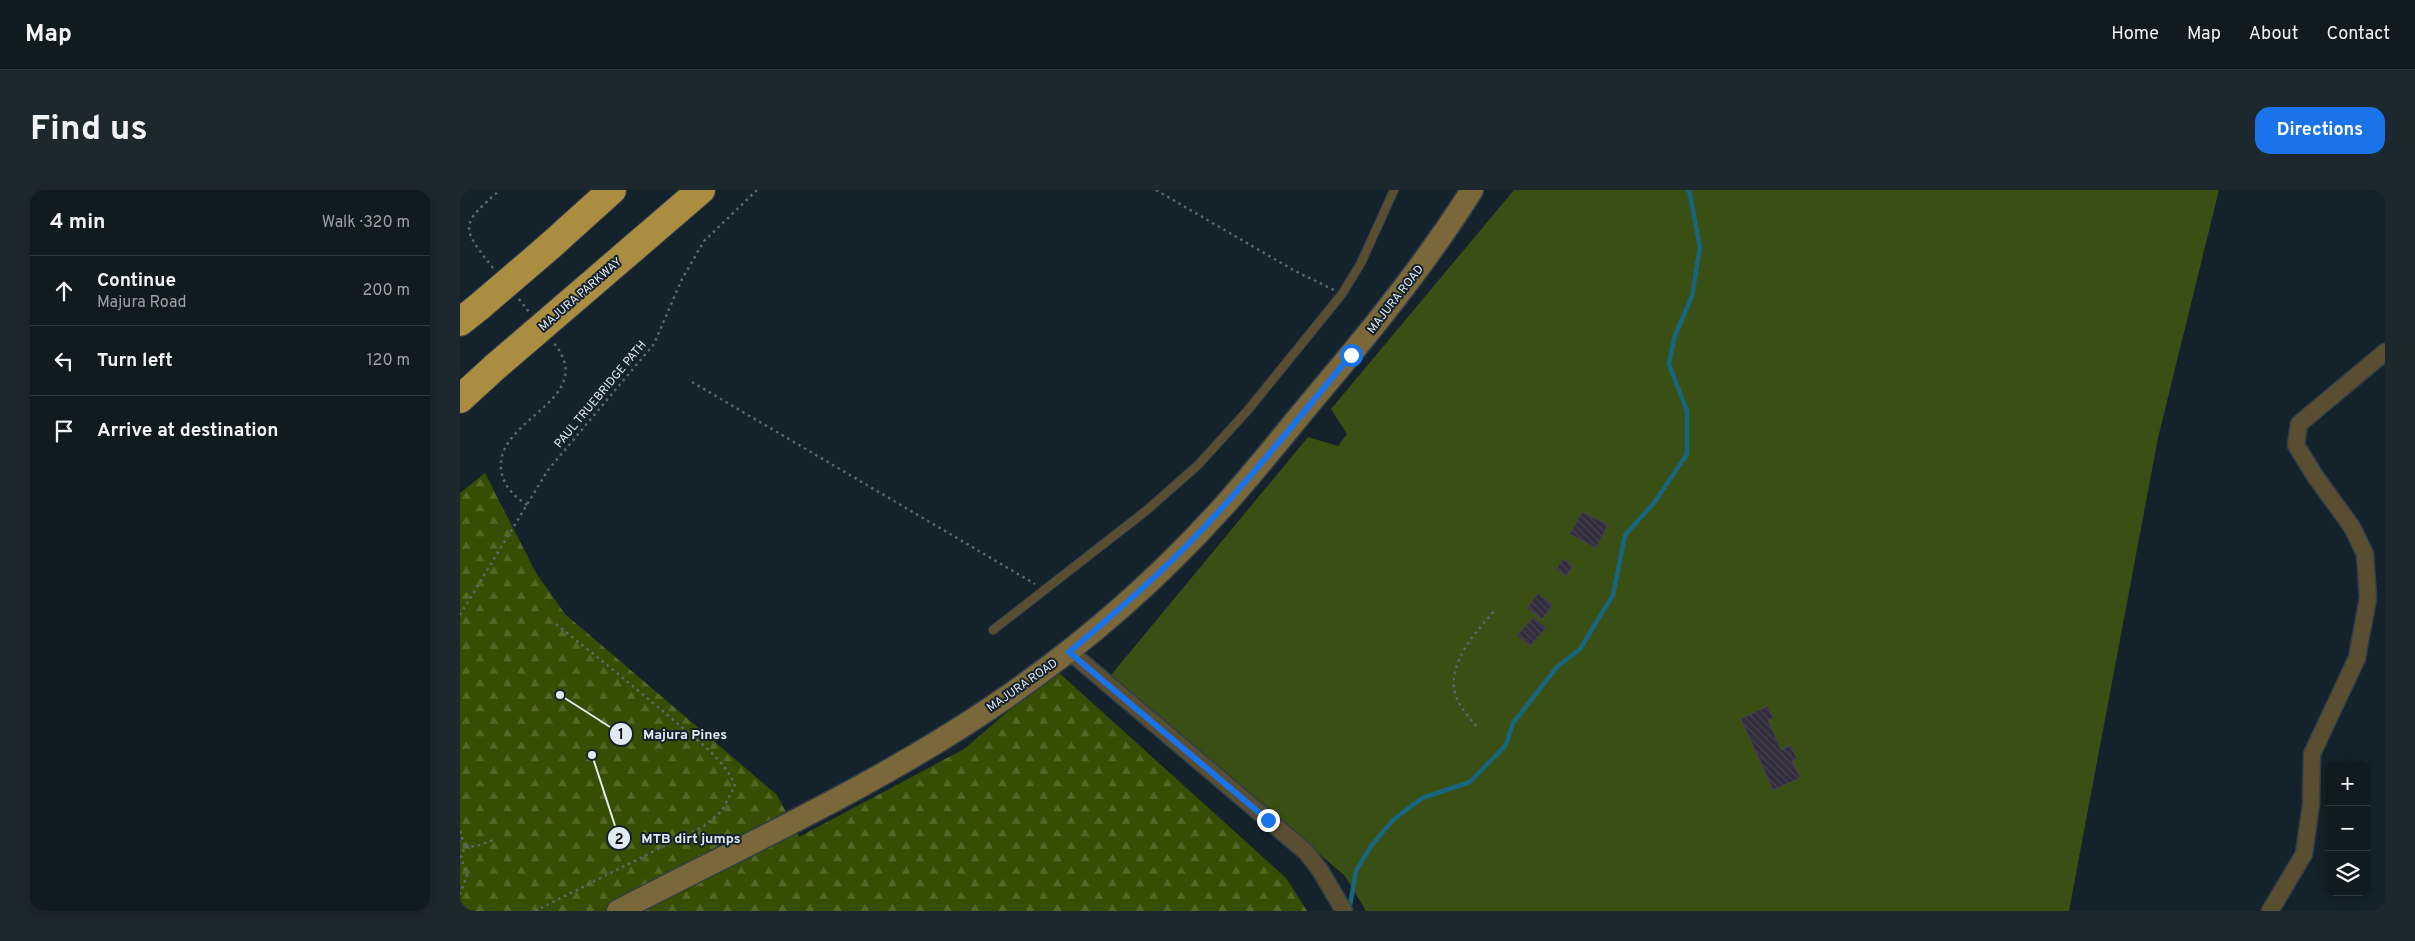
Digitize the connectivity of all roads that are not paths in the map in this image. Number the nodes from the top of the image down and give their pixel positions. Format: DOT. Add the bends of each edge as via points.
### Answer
graph roads {
  1 [pos="612,190"];
  2 [pos="701,190"];
  3 [pos="1394,190"];
  4 [pos="1472,190"];
  5 [pos="470,314"];
  6 [pos="2385,352"];
  7 [pos="460,399"];
  8 [pos="993,630"];
  9 [pos="1069,652"];
  10 [pos="618,911"];
  11 [pos="1344,911"];
  12 [pos="2270,911"];
  1 -- 5 [label="highway, bridge"];
  2 -- 7 [label="highway, MAJURA PARKWAY, bridge"];
  3 -- 8 [label="lane" via="1361,263 1342,294 1198,466 1148,510"];
  4 -- 9 [label="street, MAJURA ROAD" via="1398,296 1254,472 1191,541"];
  6 -- 12 [label="street" via="2299,424 2296,445 2352,527 2365,554 2368,598 2357,658 2312,754 2311,804 2304,854"];
  9 -- 10 [label="street, MAJURA ROAD" via="947,736 825,804"];
  9 -- 11 [label="street" via="1306,852"];
}
